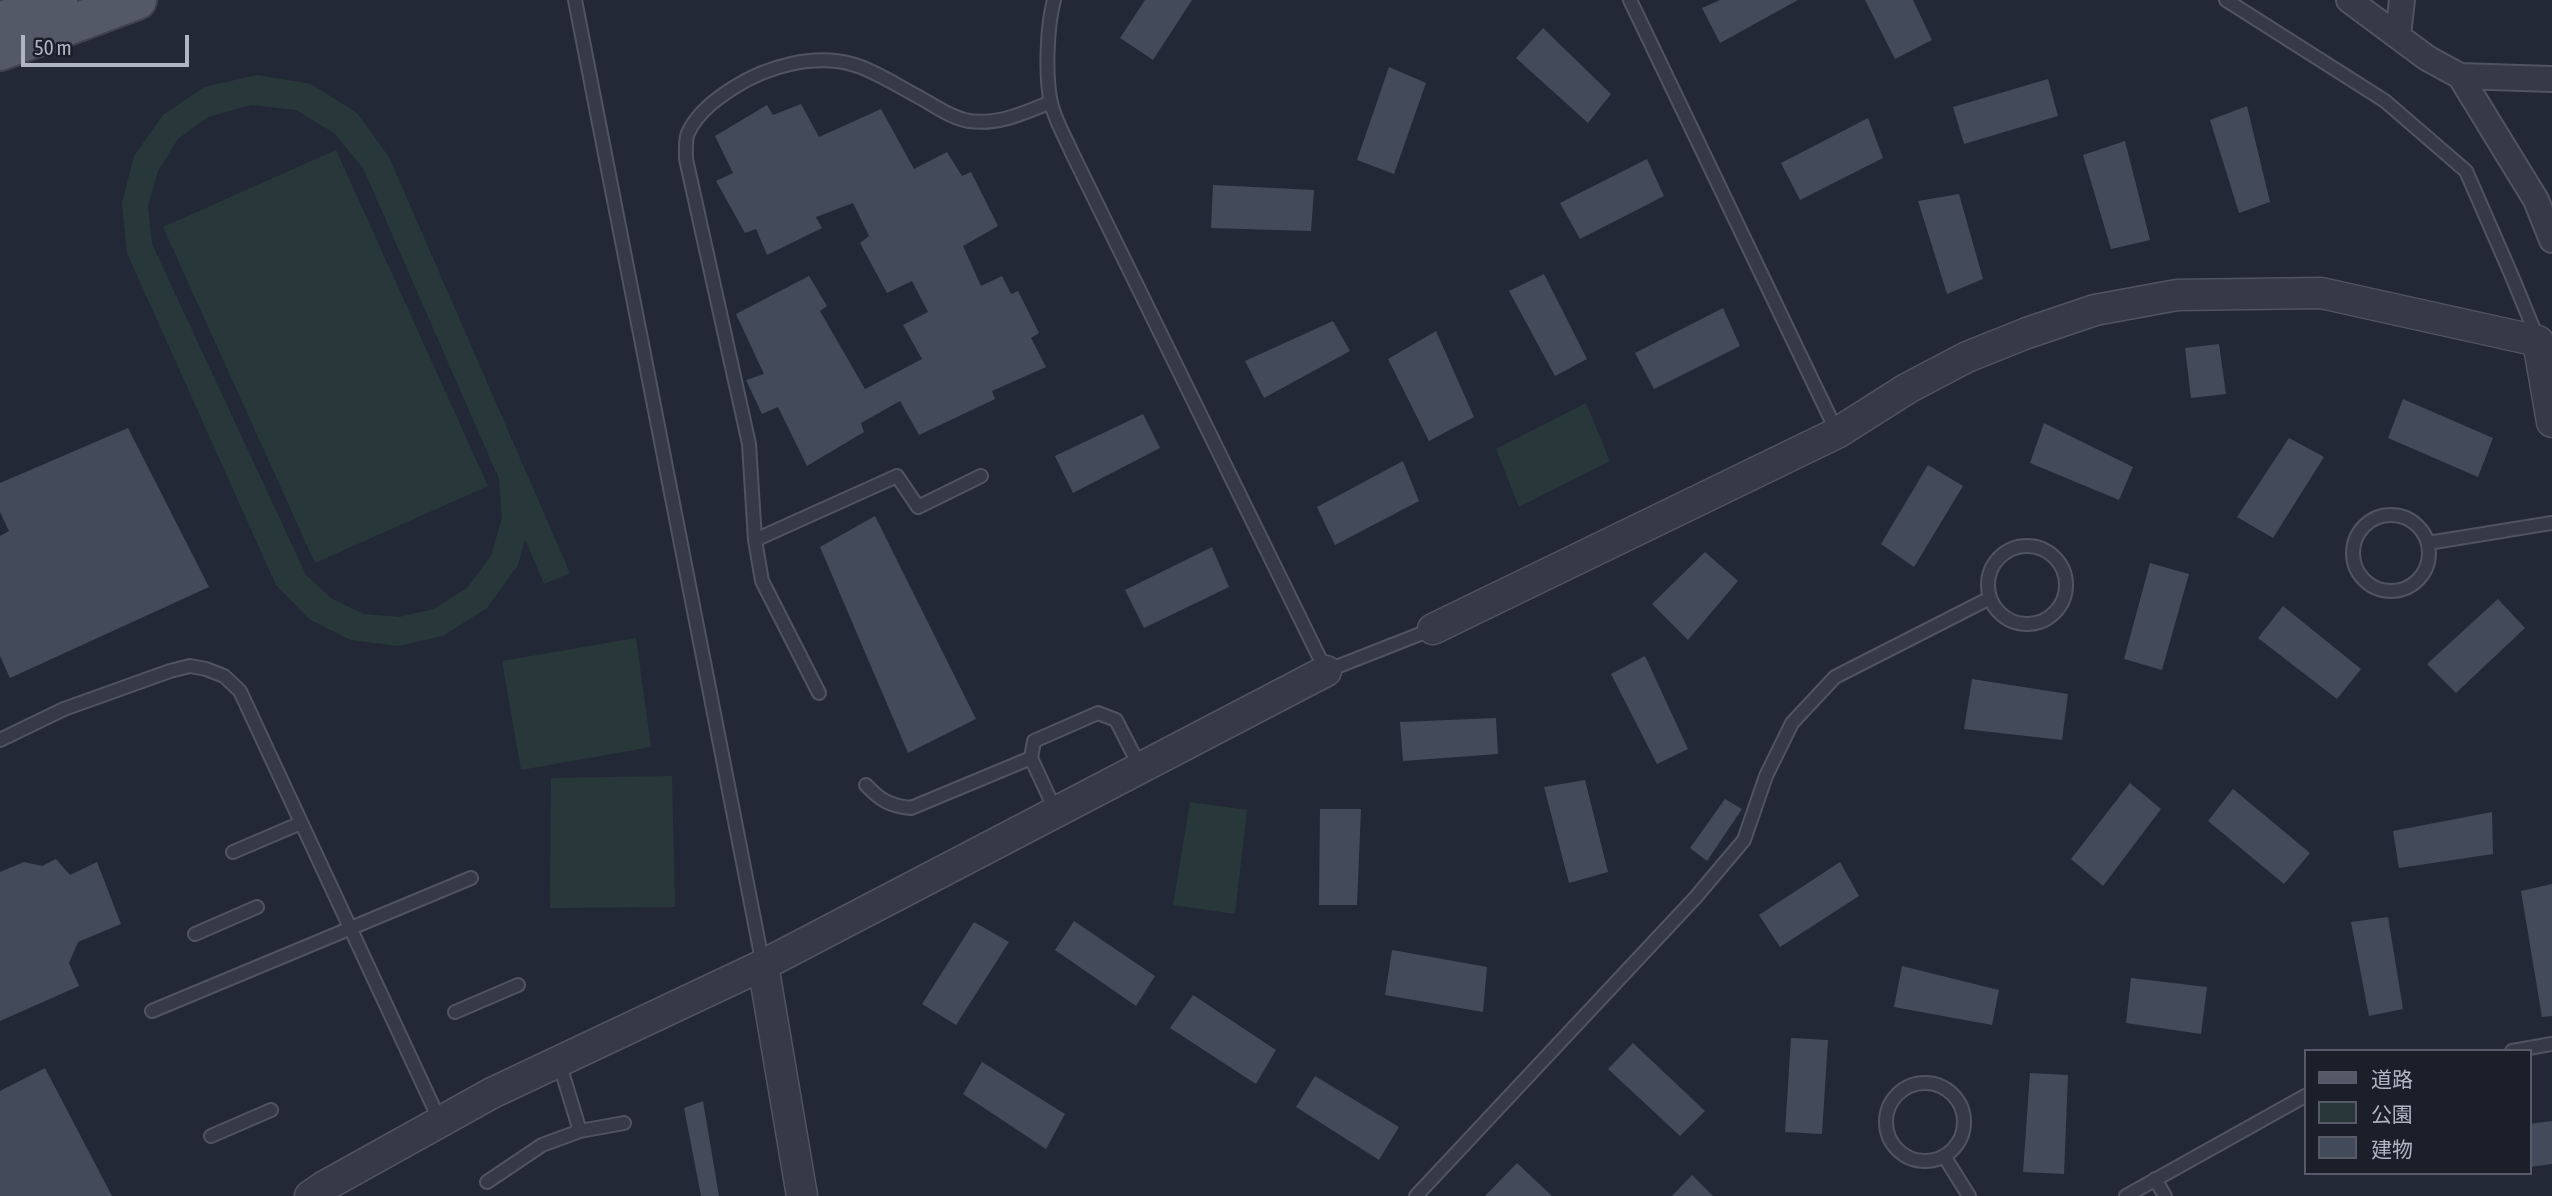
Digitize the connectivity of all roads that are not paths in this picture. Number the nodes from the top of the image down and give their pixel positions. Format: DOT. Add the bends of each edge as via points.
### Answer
graph roads {
  1 [pos="58,0"];
  2 [pos="137,0"];
  3 [pos="575,0"];
  4 [pos="1054,0"];
  5 [pos="1630,0"];
  6 [pos="2226,0"];
  7 [pos="2348,0"];
  8 [pos="2402,0"];
  9 [pos="0,22"];
  10 [pos="2398,34"];
  11 [pos="0,51"];
  12 [pos="2460,76"];
  13 [pos="2552,79"];
  14 [pos="1051,102"];
  15 [pos="2544,200"];
  16 [pos="2552,240"];
  17 [pos="2545,343"];
  18 [pos="2552,422"];
  19 [pos="1837,433"];
  20 [pos="981,476"];
  21 [pos="2552,523"];
  22 [pos="755,540"];
  23 [pos="2428,543"];
  24 [pos="1990,598"];
  25 [pos="1433,629"];
  26 [pos="1326,671"];
  27 [pos="819,693"];
  28 [pos="0,740"];
  29 [pos="1031,758"];
  30 [pos="1140,768"];
  31 [pos="866,785"];
  32 [pos="1056,812"];
  33 [pos="301,823"];
  34 [pos="233,852"];
  35 [pos="471,878"];
  36 [pos="257,907"];
  37 [pos="351,930"];
  38 [pos="195,934"];
  39 [pos="763,965"];
  40 [pos="518,985"];
  41 [pos="152,1011"];
  42 [pos="455,1012"];
  43 [pos="2552,1044"];
  44 [pos="2523,1049"];
  45 [pos="559,1061"];
  46 [pos="2304,1097"];
  47 [pos="271,1110"];
  48 [pos="440,1122"];
  49 [pos="624,1123"];
  50 [pos="580,1131"];
  51 [pos="211,1136"];
  52 [pos="1944,1156"];
  53 [pos="2155,1179"];
  54 [pos="486,1182"];
  55 [pos="310,1196"];
  56 [pos="802,1196"];
  57 [pos="1416,1196"];
  58 [pos="1969,1196"];
  59 [pos="2126,1196"];
  60 [pos="2165,1196"];
  1 -- 9 [label="main road"];
  2 -- 11 [label="main road"];
  3 -- 39 [label="lane"];
  4 -- 14 [label="lane" via="1048,58"];
  5 -- 19 [label="lane"];
  6 -- 17 [label="lane" via="2385,101 2466,171"];
  7 -- 10 [label="street"];
  8 -- 10 [label="street"];
  10 -- 12 [label="street" via="2427,58"];
  12 -- 13 [label="street"];
  12 -- 15 [label="street"];
  14 -- 22 [label="lane" via="1010,119 966,121 873,72 825,60 774,68 744,81 717,98 687,134 686,159 749,444"];
  14 -- 26 [label="lane"];
  15 -- 16 [label="street"];
  17 -- 18 [label="street"];
  17 -- 19 [label="street" via="2321,293 2177,295 2095,310 2027,333 1920,382"];
  19 -- 25 [label="street"];
  20 -- 22 [label="lane" via="918,507 897,476"];
  21 -- 23 [label="lane"];
  22 -- 27 [label="lane" via="762,581"];
  23 -- 23 [label="lane" via="2428,562 2419,579 2395,591 2366,582 2353,555 2364,526 2391,514 2408,518"];
  24 -- 24 [label="lane" via="2001,615 2035,624 2062,605 2066,578 2047,550 2015,547 1991,568 1987,582"];
  24 -- 57 [label="lane" via="1835,677 1792,723 1766,776 1744,840"];
  25 -- 26 [label="lane"];
  26 -- 30 [label="street"];
  28 -- 33 [label="lane" via="64,709 156,676 190,666 206,669 224,676 240,691"];
  29 -- 30 [label="lane" via="1034,741 1098,713 1116,720"];
  29 -- 31 [label="lane" via="911,808 891,806"];
  29 -- 32 [label="lane"];
  30 -- 32 [label="street"];
  32 -- 39 [label="street"];
  33 -- 34 [label="lane"];
  33 -- 37 [label="lane"];
  35 -- 37 [label="lane"];
  36 -- 38 [label="lane"];
  37 -- 41 [label="lane"];
  37 -- 48 [label="lane"];
  39 -- 45 [label="street"];
  39 -- 56 [label="street"];
  40 -- 42 [label="lane"];
  43 -- 44 [label="lane"];
  45 -- 48 [label="street"];
  45 -- 50 [label="lane"];
  46 -- 53 [label="lane"];
  47 -- 51 [label="lane"];
  48 -- 55 [label="street"];
  49 -- 50 [label="lane"];
  50 -- 54 [label="lane" via="542,1145"];
  52 -- 52 [label="lane" via="1962,1134 1963,1114 1957,1100 1945,1088 1929,1083 1900,1091 1886,1119 1895,1147 1923,1161"];
  52 -- 58 [label="lane"];
  53 -- 59 [label="lane"];
  53 -- 60 [label="lane"];
}
